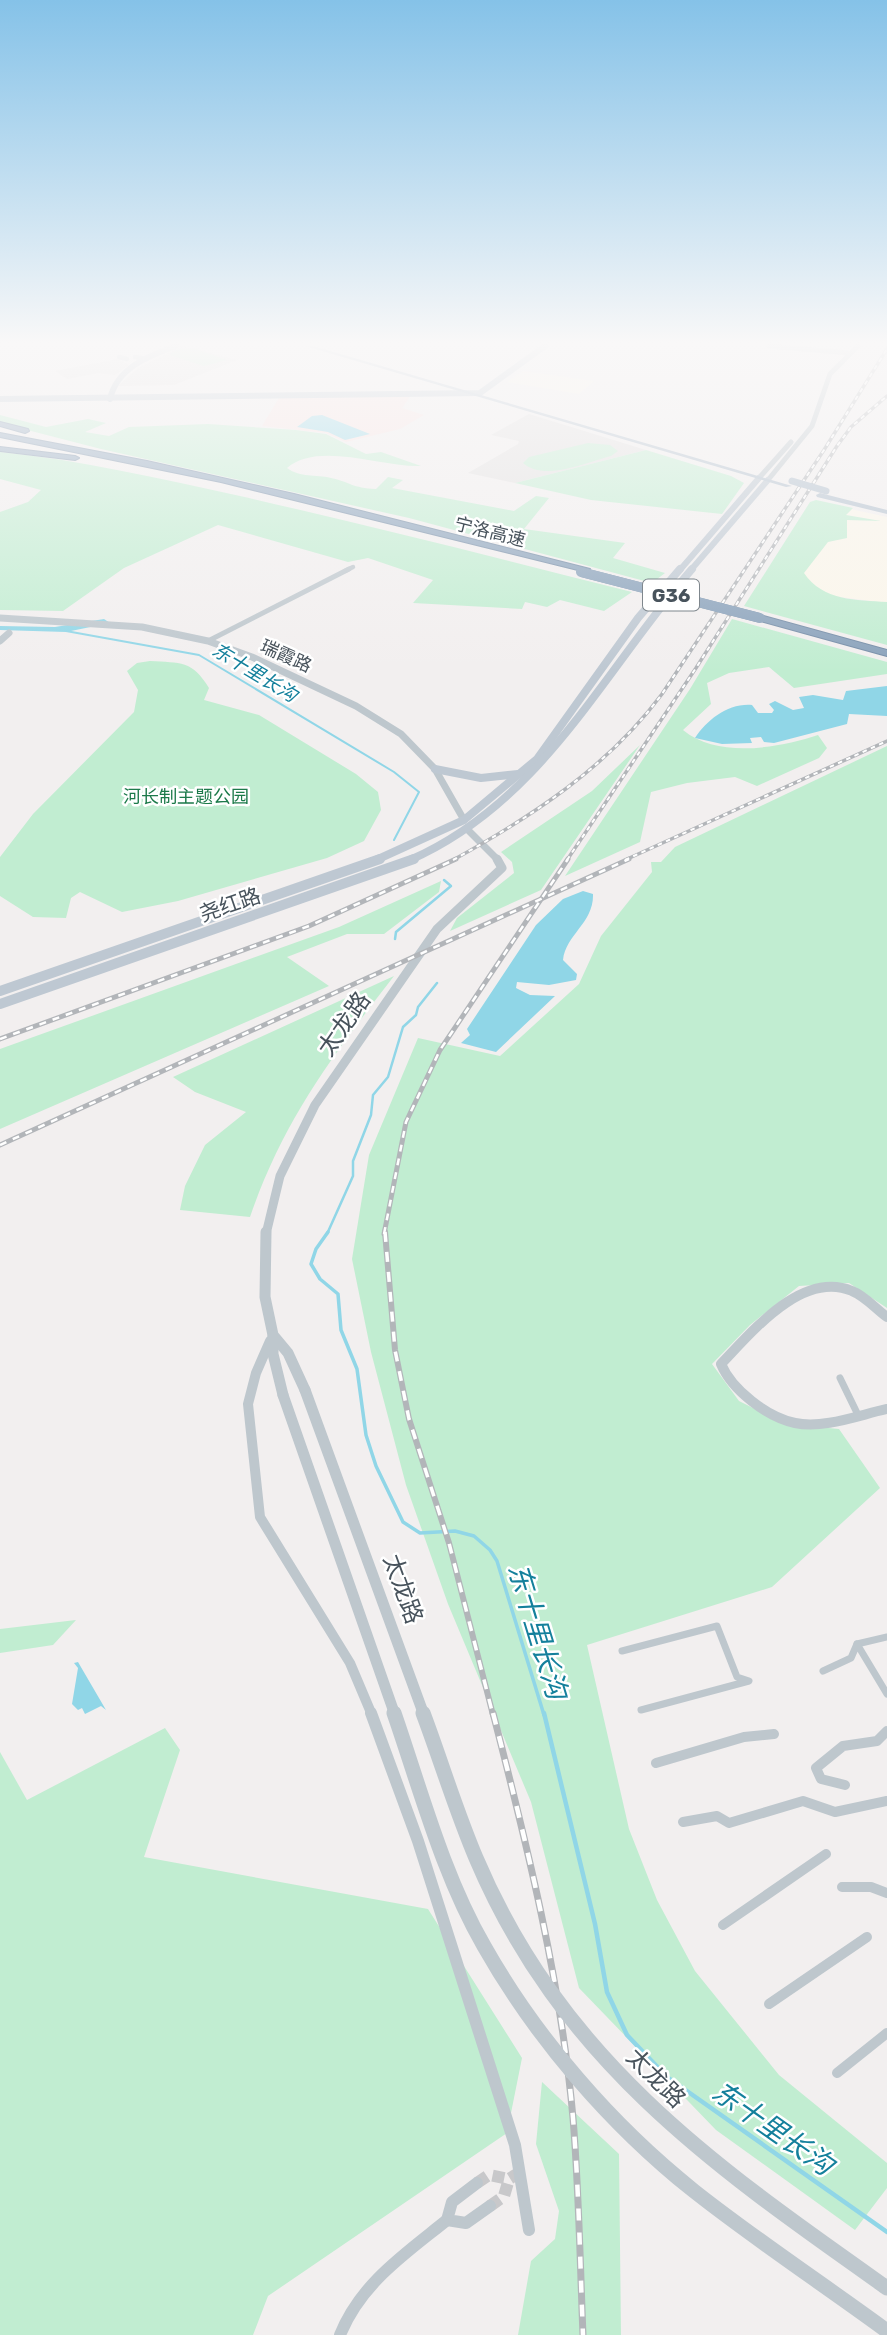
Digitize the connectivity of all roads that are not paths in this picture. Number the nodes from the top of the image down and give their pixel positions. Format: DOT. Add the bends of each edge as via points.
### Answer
graph roads {
  1 [pos="43,455"];
  2 [pos="82,455"];
  3 [pos="94,455"];
  4 [pos="119,455"];
  5 [pos="690,455"];
  6 [pos="777,455"];
  7 [pos="766,477"];
  8 [pos="212,479"];
  9 [pos="823,493"];
  10 [pos="252,494"];
  11 [pos="887,510"];
  12 [pos="353,568"];
  13 [pos="584,570"];
  14 [pos="0,618"];
  15 [pos="9,633"];
  16 [pos="0,641"];
  17 [pos="208,641"];
  18 [pos="887,651"];
  19 [pos="435,769"];
  20 [pos="521,773"];
  21 [pos="466,825"];
  22 [pos="0,991"];
  23 [pos="0,1004"];
  24 [pos="887,1317"];
  25 [pos="273,1335"];
  26 [pos="840,1378"];
  27 [pos="887,1409"];
  28 [pos="859,1417"];
  29 [pos="887,1637"];
  30 [pos="857,1644"];
  31 [pos="622,1651"];
  32 [pos="823,1671"];
  33 [pos="887,1694"];
  34 [pos="641,1710"];
  35 [pos="887,1731"];
  36 [pos="774,1734"];
  37 [pos="656,1763"];
  38 [pos="845,1785"];
  39 [pos="887,1801"];
  40 [pos="683,1822"];
  41 [pos="825,1854"];
  42 [pos="842,1887"];
  43 [pos="887,1893"];
  44 [pos="723,1925"];
  45 [pos="867,1937"];
  46 [pos="769,2004"];
  47 [pos="887,2034"];
  48 [pos="837,2073"];
  49 [pos="477,2183"];
  50 [pos="490,2206"];
  51 [pos="447,2220"];
  52 [pos="529,2230"];
  53 [pos="887,2288"];
  54 [pos="887,2331"];
  55 [pos="340,2335"];
  1 -- 10 [label="highway"];
  2 -- 10 [label="highway, 宁洛高速 / G36"];
  3 -- 8 [label="highway, 宁洛高速 / G36"];
  4 -- 8 [label="highway"];
  5 -- 7 [label="main road"];
  6 -- 7 [label="street"];
  7 -- 9 [label="main road"];
  7 -- 20 [label="main road" via="638,618 561,729"];
  7 -- 21 [label="main road" via="648,620 556,749"];
  8 -- 13 [label="highway, 宁洛高速 / G36"];
  9 -- 11 [label="main road"];
  10 -- 13 [label="highway, 宁洛高速 / G36"];
  12 -- 17 [label="street"];
  13 -- 18 [label="highway, 宁洛高速 / G36, bridge"];
  14 -- 17 [label="street, 瑞霞路" via="119,624"];
  15 -- 16 [label="street"];
  17 -- 19 [label="street, 瑞霞路" via="371,714 401,734"];
  19 -- 20 [label="main road" via="481,778"];
  19 -- 21 [label="street, 瑞霞路"];
  20 -- 21 [label="main road"];
  21 -- 22 [label="main road, 尧红路"];
  21 -- 23 [label="main road, 尧红路" via="436,849 393,868"];
  21 -- 25 [label="street, 太龙路" via="502,868 436,929 315,1105 280,1176 264,1251 265,1297"];
  24 -- 28 [label="street" via="851,1290 818,1290 793,1298 773,1313 721,1364 729,1382 749,1400 795,1423"];
  25 -- 52 [label="street" via="247,1405 260,1517 350,1663 384,1743 515,2145"];
  25 -- 53 [label="street, 太龙路, bridge" via="288,1353 305,1390 476,1858 504,1919 541,1978 618,2074 693,2146"];
  25 -- 54 [label="street, bridge" via="283,1395 444,1859 483,1945 522,2006 629,2133 693,2190"];
  26 -- 28 [label="street"];
  27 -- 28 [label="street"];
  29 -- 30 [label="street"];
  30 -- 32 [label="street" via="851,1658"];
  30 -- 33 [label="street"];
  31 -- 34 [label="street" via="717,1626 737,1677 749,1681"];
  35 -- 38 [label="street" via="877,1741 842,1744 816,1768 821,1779"];
  36 -- 37 [label="street"];
  39 -- 40 [label="street" via="835,1812 803,1801 729,1823 717,1816"];
  41 -- 44 [label="street"];
  42 -- 43 [label="street" via="871,1886"];
  45 -- 46 [label="street"];
  47 -- 48 [label="street"];
  49 -- 51 [label="street" via="452,2202"];
  50 -- 51 [label="street" via="466,2223"];
  51 -- 55 [label="street" via="368,2286 346,2316"];
}
